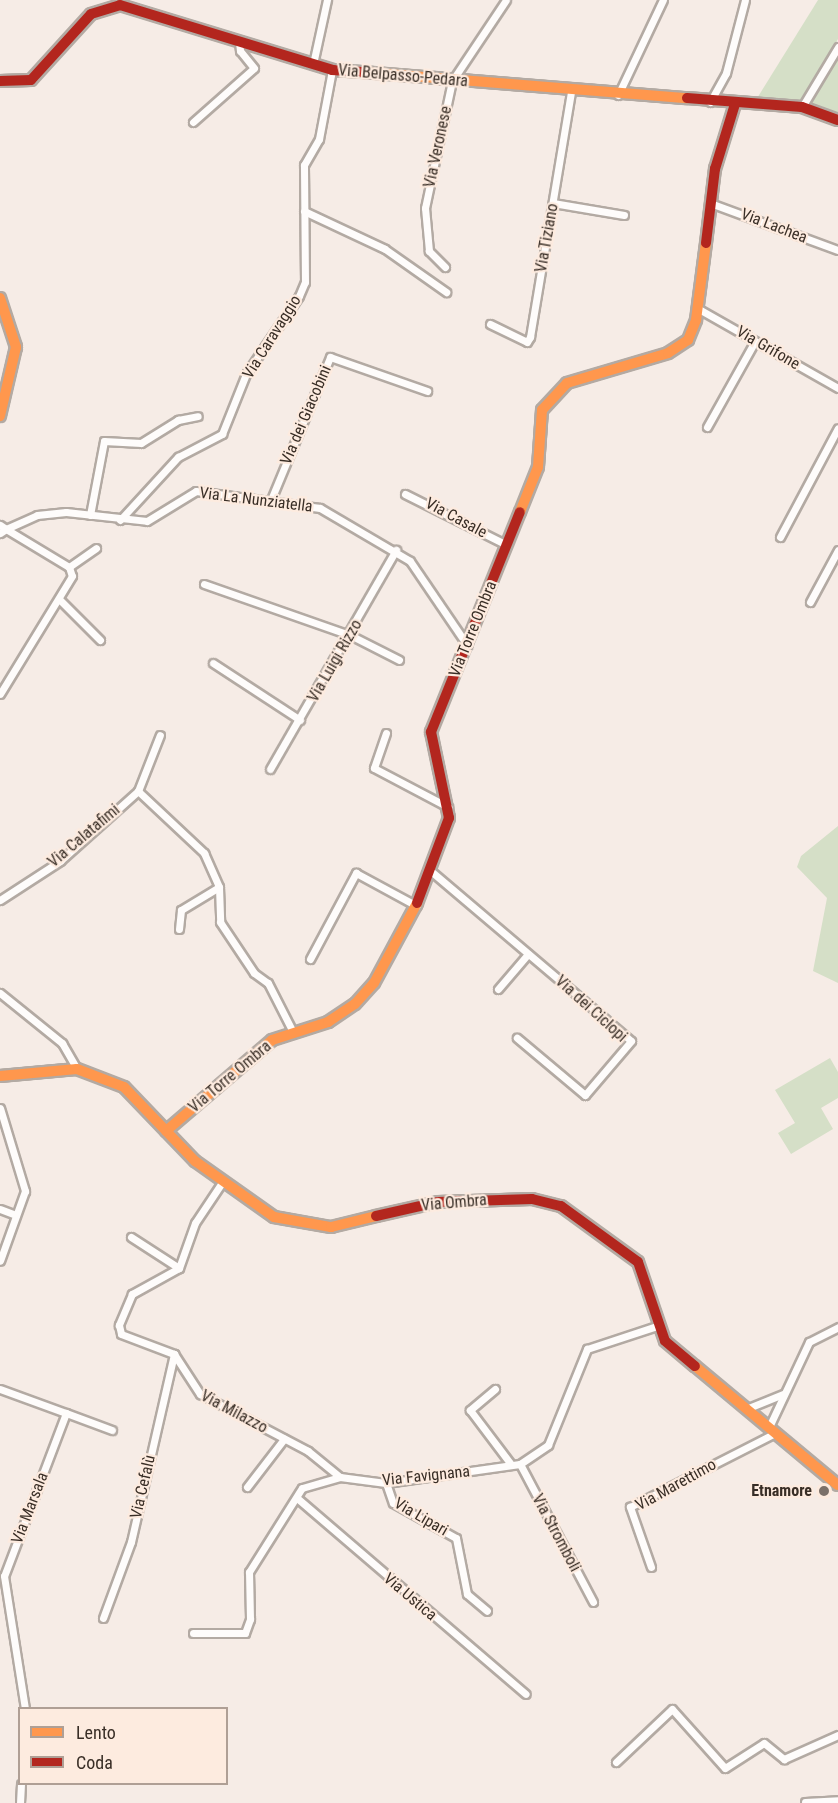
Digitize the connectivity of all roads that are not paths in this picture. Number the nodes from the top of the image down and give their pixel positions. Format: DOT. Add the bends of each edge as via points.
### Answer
graph roads {
  1 [pos="327,0"];
  2 [pos="506,0"];
  3 [pos="663,0"];
  4 [pos="745,0"];
  5 [pos="239,41"];
  6 [pos="838,47"];
  7 [pos="313,64"];
  8 [pos="332,70"];
  9 [pos="452,81"];
  10 [pos="2,82"];
  11 [pos="571,91"];
  12 [pos="618,95"];
  13 [pos="710,102"];
  14 [pos="735,104"];
  15 [pos="802,107"];
  16 [pos="838,120"];
  17 [pos="193,122"];
  18 [pos="710,202"];
  19 [pos="553,203"];
  20 [pos="304,212"];
  21 [pos="624,215"];
  22 [pos="838,250"];
  23 [pos="445,267"];
  24 [pos="446,292"];
  25 [pos="0,298"];
  26 [pos="697,308"];
  27 [pos="490,324"];
  28 [pos="754,341"];
  29 [pos="838,388"];
  30 [pos="427,390"];
  31 [pos="0,416"];
  32 [pos="198,416"];
  33 [pos="707,427"];
  34 [pos="838,428"];
  35 [pos="405,494"];
  36 [pos="270,502"];
  37 [pos="90,515"];
  38 [pos="120,520"];
  39 [pos="2,532"];
  40 [pos="780,537"];
  41 [pos="505,544"];
  42 [pos="96,549"];
  43 [pos="396,550"];
  44 [pos="838,550"];
  45 [pos="69,567"];
  46 [pos="204,584"];
  47 [pos="59,599"];
  48 [pos="810,602"];
  49 [pos="350,635"];
  50 [pos="100,640"];
  51 [pos="467,645"];
  52 [pos="399,660"];
  53 [pos="213,663"];
  54 [pos="0,694"];
  55 [pos="300,720"];
  56 [pos="386,733"];
  57 [pos="160,735"];
  58 [pos="270,769"];
  59 [pos="138,791"];
  60 [pos="448,807"];
  61 [pos="432,872"];
  62 [pos="219,886"];
  63 [pos="0,900"];
  64 [pos="417,906"];
  65 [pos="179,929"];
  66 [pos="528,954"];
  67 [pos="310,959"];
  68 [pos="498,989"];
  69 [pos="0,993"];
  70 [pos="293,1032"];
  71 [pos="517,1038"];
  72 [pos="77,1069"];
  73 [pos="0,1076"];
  74 [pos="0,1108"];
  75 [pos="166,1131"];
  76 [pos="223,1181"];
  77 [pos="0,1209"];
  78 [pos="16,1215"];
  79 [pos="131,1237"];
  80 [pos="0,1261"];
  81 [pos="179,1268"];
  82 [pos="657,1326"];
  83 [pos="838,1327"];
  84 [pos="174,1354"];
  85 [pos="0,1389"];
  86 [pos="495,1389"];
  87 [pos="785,1393"];
  88 [pos="746,1409"];
  89 [pos="66,1413"];
  90 [pos="112,1430"];
  91 [pos="772,1430"];
  92 [pos="284,1439"];
  93 [pos="510,1463"];
  94 [pos="520,1464"];
  95 [pos="340,1477"];
  96 [pos="386,1483"];
  97 [pos="838,1485"];
  98 [pos="247,1487"];
  99 [pos="297,1498"];
  100 [pos="651,1567"];
  101 [pos="593,1602"];
  102 [pos="487,1611"];
  103 [pos="103,1618"];
  104 [pos="193,1633"];
  105 [pos="526,1694"];
  106 [pos="25,1707"];
  107 [pos="838,1735"];
  108 [pos="616,1762"];
  109 [pos="21,1785"];
  110 [pos="838,1800"];
  111 [pos="805,1802"];
  112 [pos="20,1803"];
  1 -- 7 [label="street"];
  2 -- 9 [label="street, Via Veronese"];
  3 -- 12 [label="street"];
  4 -- 13 [label="street" via="726,74"];
  5 -- 7 [label="street, Via Belpasso-Pedara"];
  5 -- 10 [label="street, Via Belpasso-Pedara" via="120,5 101,8 38,76 23,84"];
  5 -- 17 [label="street" via="254,68"];
  6 -- 15 [label="street"];
  7 -- 8 [label="street, Via Belpasso-Pedara"];
  8 -- 9 [label="street, Via Belpasso-Pedara"];
  8 -- 20 [label="street, Via Caravaggio" via="319,139 304,165"];
  9 -- 11 [label="street, Via Belpasso-Pedara"];
  9 -- 23 [label="street, Via Veronese" via="425,208 429,250"];
  11 -- 12 [label="street, Via Belpasso-Pedara"];
  11 -- 19 [label="street, Via Tiziano"];
  12 -- 13 [label="street, Via Belpasso-Pedara"];
  13 -- 14 [label="street, Via Belpasso-Pedara"];
  14 -- 15 [label="street, Via Belpasso-Pedara"];
  14 -- 18 [label="street, Via Torre Ombra"];
  15 -- 16 [label="street, Via Belpasso-Pedara"];
  18 -- 22 [label="street, Via Lachea"];
  18 -- 26 [label="street, Via Torre Ombra"];
  19 -- 21 [label="street"];
  19 -- 27 [label="street, Via Tiziano" via="530,337 527,342"];
  20 -- 24 [label="street" via="385,249"];
  20 -- 38 [label="street, Via Caravaggio" via="305,282 246,374 226,429 211,443 178,457"];
  25 -- 31 [label="street" via="16,347"];
  26 -- 28 [label="street, Via Grifone"];
  26 -- 41 [label="street, Via Torre Ombra" via="693,333 675,349 576,379 551,394 540,420 538,467"];
  28 -- 29 [label="street, Via Grifone"];
  28 -- 33 [label="street"];
  30 -- 36 [label="street, Via dei Giacobini" via="330,357"];
  32 -- 37 [label="street" via="178,420 141,443 104,441"];
  34 -- 40 [label="street"];
  35 -- 41 [label="street, Via Casale"];
  36 -- 38 [label="street, Via La Nunziatella" via="190,491 151,519"];
  36 -- 43 [label="street, Via La Nunziatella" via="334,513"];
  37 -- 38 [label="street, Via La Nunziatella"];
  37 -- 39 [label="street, Via La Nunziatella" via="44,513"];
  39 -- 45 [label="street"];
  41 -- 51 [label="street, Via Torre Ombra"];
  42 -- 45 [label="street"];
  43 -- 49 [label="street, Via Luigi Rizzo"];
  43 -- 51 [label="street, Via La Nunziatella" via="410,561"];
  44 -- 48 [label="street"];
  45 -- 47 [label="street" via="72,576"];
  46 -- 49 [label="street"];
  47 -- 50 [label="street"];
  47 -- 54 [label="street"];
  49 -- 52 [label="street"];
  49 -- 55 [label="street, Via Luigi Rizzo"];
  51 -- 60 [label="street, Via Torre Ombra" via="431,732"];
  53 -- 55 [label="street"];
  55 -- 58 [label="street, Via Luigi Rizzo"];
  56 -- 60 [label="street" via="374,768"];
  57 -- 59 [label="street"];
  59 -- 62 [label="street" via="204,853"];
  59 -- 63 [label="street, Via Calatafimi" via="60,861"];
  60 -- 61 [label="street, Via Torre Ombra" via="445,840"];
  61 -- 64 [label="street, Via Torre Ombra"];
  61 -- 66 [label="street, Via dei Ciclopi"];
  62 -- 65 [label="street" via="182,910"];
  62 -- 70 [label="street" via="220,922 254,973 268,983"];
  64 -- 67 [label="street" via="356,873"];
  64 -- 70 [label="street, Via Torre Ombra" via="361,999 328,1022"];
  66 -- 68 [label="street"];
  66 -- 71 [label="street, Via dei Ciclopi" via="631,1041 585,1095"];
  69 -- 72 [label="street" via="62,1042"];
  70 -- 75 [label="street, Via Torre Ombra" via="259,1049"];
  72 -- 73 [label="street, Via Ombra"];
  72 -- 75 [label="street, Via Ombra" via="130,1090"];
  74 -- 78 [label="street" via="25,1184"];
  75 -- 76 [label="street, Via Ombra"];
  76 -- 81 [label="street" via="195,1223"];
  76 -- 82 [label="street, Via Ombra" via="274,1217 307,1228 346,1225 438,1202 532,1199 561,1206 638,1262"];
  77 -- 78 [label="street"];
  78 -- 80 [label="street"];
  79 -- 81 [label="street"];
  81 -- 84 [label="street" via="135,1291 119,1325 129,1341"];
  82 -- 88 [label="street, Via Ombra" via="671,1346"];
  82 -- 94 [label="street" via="587,1350 548,1445"];
  83 -- 87 [label="street" via="809,1342"];
  84 -- 92 [label="street, Via Milazzo" via="194,1390"];
  84 -- 103 [label="street, Via Cefalù" via="131,1542"];
  85 -- 89 [label="street"];
  86 -- 93 [label="street" via="470,1410"];
  87 -- 88 [label="street"];
  87 -- 91 [label="street"];
  88 -- 91 [label="street, Via Ombra"];
  89 -- 90 [label="street"];
  89 -- 106 [label="street, Via Marsala" via="4,1576"];
  91 -- 97 [label="street, Via Ombra"];
  91 -- 100 [label="street, Via Marettimo" via="630,1507"];
  92 -- 95 [label="street, Via Milazzo"];
  92 -- 98 [label="street"];
  93 -- 94 [label="street, Via Favignana"];
  93 -- 96 [label="street, Via Favignana"];
  94 -- 101 [label="street, Via Stromboli"];
  95 -- 96 [label="street, Via Favignana"];
  95 -- 99 [label="street, Via Favignana" via="302,1488"];
  96 -- 102 [label="street, Via Lipari" via="393,1503 456,1538 467,1594"];
  99 -- 104 [label="street, Via Favignana" via="249,1572 250,1619 245,1633"];
  99 -- 105 [label="street, Via Ustica"];
  107 -- 108 [label="street" via="784,1760 764,1743 725,1768 672,1709"];
  109 -- 112 [label="street"];
  110 -- 111 [label="street"];
}
